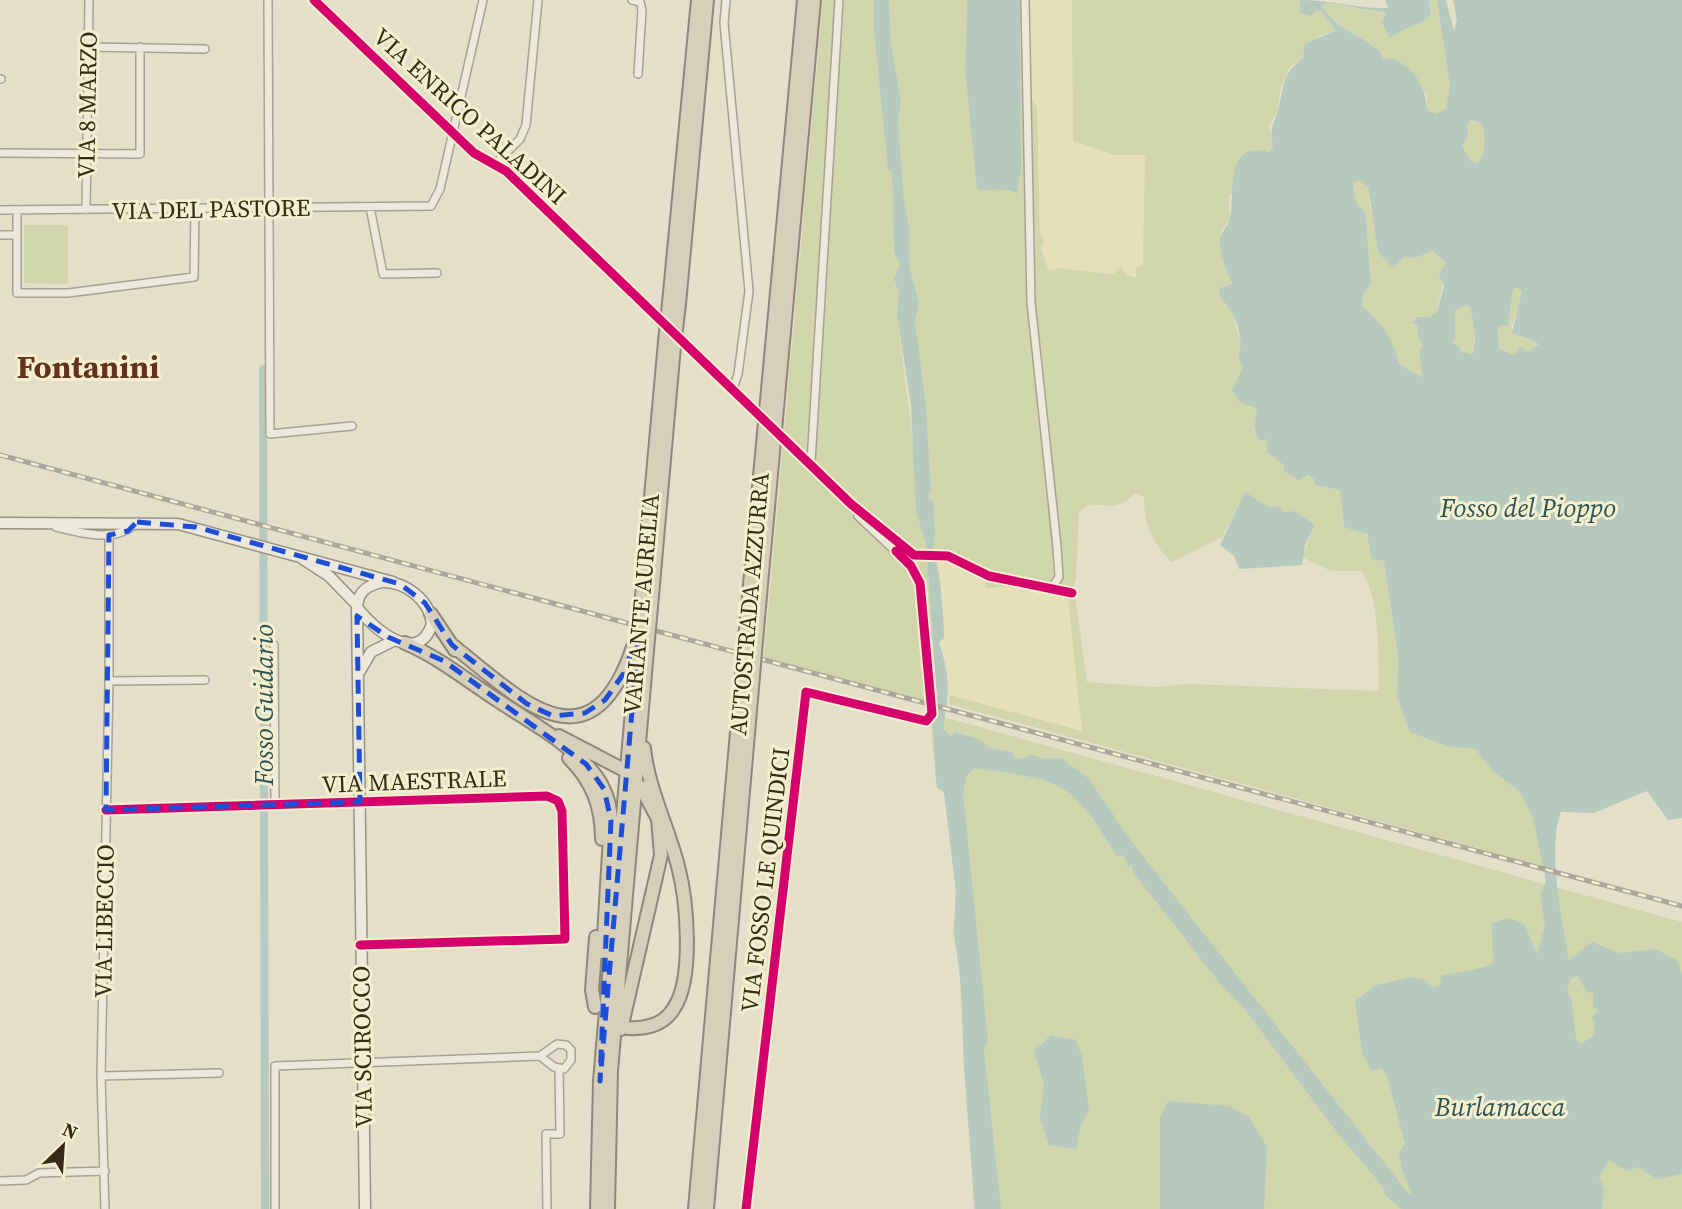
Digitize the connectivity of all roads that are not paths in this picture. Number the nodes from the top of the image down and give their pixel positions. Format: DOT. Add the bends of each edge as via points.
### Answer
graph roads {
  1 [pos="89,0"];
  2 [pos="268,0"];
  3 [pos="314,0"];
  4 [pos="483,0"];
  5 [pos="538,0"];
  6 [pos="632,0"];
  7 [pos="698,0"];
  8 [pos="708,0"];
  9 [pos="726,0"];
  10 [pos="804,0"];
  11 [pos="814,0"];
  12 [pos="839,0"];
  13 [pos="1026,0"];
  14 [pos="88,47"];
  15 [pos="140,47"];
  16 [pos="205,49"];
  17 [pos="638,74"];
  18 [pos="453,132"];
  19 [pos="0,153"];
  20 [pos="87,153"];
  21 [pos="494,165"];
  22 [pos="370,207"];
  23 [pos="269,208"];
  24 [pos="195,209"];
  25 [pos="0,210"];
  26 [pos="17,210"];
  27 [pos="86,210"];
  28 [pos="0,235"];
  29 [pos="17,235"];
  30 [pos="437,273"];
  31 [pos="674,304"];
  32 [pos="733,389"];
  33 [pos="751,407"];
  34 [pos="352,426"];
  35 [pos="790,446"];
  36 [pos="811,462"];
  37 [pos="841,494"];
  38 [pos="39,522"];
  39 [pos="137,522"];
  40 [pos="0,523"];
  41 [pos="109,535"];
  42 [pos="287,551"];
  43 [pos="393,582"];
  44 [pos="1051,589"];
  45 [pos="1072,593"];
  46 [pos="357,606"];
  47 [pos="646,607"];
  48 [pos="431,614"];
  49 [pos="753,618"];
  50 [pos="400,642"];
  51 [pos="274,645"];
  52 [pos="452,645"];
  53 [pos="639,649"];
  54 [pos="358,675"];
  55 [pos="205,680"];
  56 [pos="109,681"];
  57 [pos="931,699"];
  58 [pos="643,703"];
  59 [pos="932,709"];
  60 [pos="517,713"];
  61 [pos="744,721"];
  62 [pos="536,726"];
  63 [pos="622,769"];
  64 [pos="640,787"];
  65 [pos="360,802"];
  66 [pos="273,804"];
  67 [pos="106,810"];
  68 [pos="360,945"];
  69 [pos="595,1007"];
  70 [pos="628,1028"];
  71 [pos="540,1056"];
  72 [pos="363,1062"];
  73 [pos="559,1069"];
  74 [pos="611,1070"];
  75 [pos="219,1073"];
  76 [pos="101,1076"];
  77 [pos="600,1081"];
  78 [pos="105,1171"];
  79 [pos="0,1181"];
  80 [pos="105,1209"];
  81 [pos="275,1209"];
  82 [pos="365,1209"];
  83 [pos="547,1209"];
  84 [pos="597,1209"];
  85 [pos="608,1209"];
  86 [pos="695,1209"];
  87 [pos="707,1209"];
  88 [pos="746,1209"];
  1 -- 14 [label="street, VIA 8 MARZO"];
  2 -- 23 [label="street"];
  3 -- 18 [label="street, VIA ENRICO PALADINI"];
  4 -- 18 [label="street"];
  5 -- 21 [label="street" via="527,122 520,139"];
  6 -- 17 [label="street" via="640,2 642,10"];
  7 -- 31 [label="highway, VARIANTE AURELIA"];
  8 -- 31 [label="highway, VARIANTE AURELIA"];
  9 -- 32 [label="street" via="724,35 749,291"];
  10 -- 49 [label="highway, AUTOSTRADA AZZURRA"];
  11 -- 49 [label="highway, AUTOSTRADA AZZURRA"];
  12 -- 36 [label="street"];
  13 -- 44 [label="street" via="1031,302 1059,577"];
  14 -- 15 [label="street"];
  14 -- 20 [label="street, VIA 8 MARZO"];
  15 -- 16 [label="street"];
  15 -- 20 [label="street" via="140,154"];
  18 -- 21 [label="street, VIA ENRICO PALADINI"];
  18 -- 22 [label="street, VIA DEL PASTORE" via="431,206"];
  19 -- 20 [label="street"];
  20 -- 27 [label="street, VIA 8 MARZO"];
  21 -- 32 [label="street, VIA ENRICO PALADINI" via="506,171"];
  22 -- 23 [label="street, VIA DEL PASTORE"];
  22 -- 30 [label="street" via="383,274"];
  23 -- 24 [label="street, VIA DEL PASTORE"];
  23 -- 34 [label="street" via="270,434"];
  24 -- 27 [label="street, VIA DEL PASTORE"];
  24 -- 29 [label="street" via="194,277 68,293 17,293"];
  25 -- 26 [label="street, VIA DEL PASTORE"];
  26 -- 27 [label="street, VIA DEL PASTORE"];
  26 -- 29 [label="street"];
  28 -- 29 [label="street"];
  31 -- 47 [label="highway, VARIANTE AURELIA, bridge"];
  32 -- 33 [label="street, VIA ENRICO PALADINI"];
  35 -- 36 [label="street"];
  36 -- 37 [label="street"];
  37 -- 44 [label="street" via="914,555 942,555 989,576"];
  37 -- 57 [label="street" via="842,501 911,566 920,583"];
  38 -- 39 [label="street"];
  38 -- 40 [label="street"];
  38 -- 41 [label="street"];
  39 -- 41 [label="street" via="128,531"];
  39 -- 42 [label="street" via="185,525"];
  41 -- 56 [label="street, VIA LIBECCIO"];
  42 -- 43 [label="street"];
  42 -- 46 [label="street" via="329,576"];
  43 -- 46 [label="street" via="368,587"];
  43 -- 48 [label="street" via="414,593"];
  44 -- 45 [label="street"];
  46 -- 50 [label="street" via="374,627"];
  46 -- 54 [label="street, VIA SCIROCCO"];
  47 -- 53 [label="highway, VARIANTE AURELIA, bridge"];
  47 -- 53 [label="highway, VARIANTE AURELIA, bridge"];
  48 -- 50 [label="street" via="426,635 416,642"];
  48 -- 52 [label="highway"];
  49 -- 61 [label="highway, AUTOSTRADA AZZURRA, bridge"];
  50 -- 54 [label="street" via="371,652"];
  50 -- 60 [label="highway" via="444,661"];
  51 -- 66 [label="street"];
  52 -- 53 [label="highway" via="529,706 564,716 585,713 606,700"];
  52 -- 60 [label="highway"];
  53 -- 58 [label="highway, VARIANTE AURELIA"];
  53 -- 77 [label="highway, VARIANTE AURELIA"];
  54 -- 65 [label="street, VIA SCIROCCO"];
  55 -- 56 [label="street"];
  56 -- 67 [label="street, VIA LIBECCIO"];
  58 -- 70 [label="highway" via="646,761 682,883 685,956 680,998 671,1012 654,1025"];
  58 -- 74 [label="highway, VARIANTE AURELIA"];
  59 -- 88 [label="street, VIA FOSSO LE QUINDICI" via="926,721 806,692"];
  60 -- 62 [label="highway"];
  61 -- 86 [label="highway, AUTOSTRADA AZZURRA"];
  61 -- 87 [label="highway, AUTOSTRADA AZZURRA"];
  62 -- 63 [label="highway"];
  62 -- 69 [label="highway" via="582,773 600,810"];
  62 -- 77 [label="highway" via="592,771 609,803"];
  64 -- 74 [label="highway" via="660,827 661,864"];
  65 -- 66 [label="street, VIA MAESTRALE"];
  65 -- 68 [label="street, VIA SCIROCCO"];
  65 -- 68 [label="street, VIA MAESTRALE" via="547,796 558,801 565,939"];
  66 -- 67 [label="street, VIA MAESTRALE"];
  67 -- 76 [label="street, VIA LIBECCIO"];
  68 -- 72 [label="street, VIA SCIROCCO"];
  71 -- 72 [label="street"];
  71 -- 73 [label="street"];
  71 -- 73 [label="street" via="552,1046 566,1045 571,1060"];
  72 -- 81 [label="street" via="275,1066"];
  72 -- 82 [label="street, VIA SCIROCCO"];
  73 -- 83 [label="street" via="560,1134 546,1134"];
  74 -- 85 [label="highway, VARIANTE AURELIA"];
  75 -- 76 [label="street"];
  76 -- 78 [label="street, VIA LIBECCIO"];
  77 -- 84 [label="highway, VARIANTE AURELIA"];
  78 -- 79 [label="street" via="38,1173 26,1180"];
  78 -- 80 [label="street, VIA LIBECCIO"];
}
